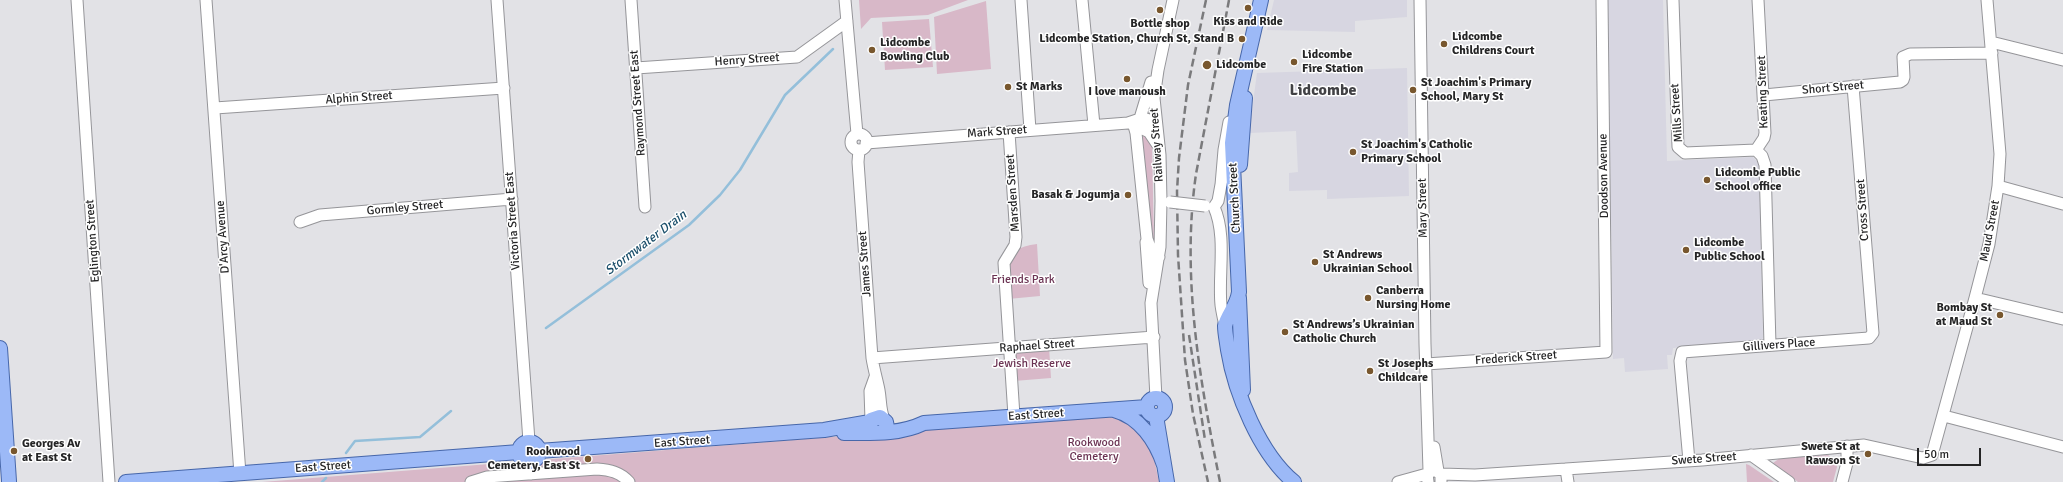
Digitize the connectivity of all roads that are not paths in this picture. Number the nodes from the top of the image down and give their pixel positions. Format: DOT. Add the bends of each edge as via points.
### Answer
graph roads {
  1 [pos="77,0"];
  2 [pos="206,0"];
  3 [pos="497,0"];
  4 [pos="631,0"];
  5 [pos="845,0"];
  6 [pos="1021,0"];
  7 [pos="1082,0"];
  8 [pos="1173,0"];
  9 [pos="1261,0"];
  10 [pos="1420,0"];
  11 [pos="1602,0"];
  12 [pos="1673,0"];
  13 [pos="1758,0"];
  14 [pos="1987,0"];
  15 [pos="847,21"];
  16 [pos="1165,34"];
  17 [pos="1992,48"];
  18 [pos="2063,60"];
  19 [pos="1246,66"];
  20 [pos="636,68"];
  21 [pos="1245,81"];
  22 [pos="1853,86"];
  23 [pos="504,88"];
  24 [pos="1764,95"];
  25 [pos="214,108"];
  26 [pos="1094,125"];
  27 [pos="1135,125"];
  28 [pos="1156,128"];
  29 [pos="1030,130"];
  30 [pos="1009,132"];
  31 [pos="862,146"];
  32 [pos="1756,150"];
  33 [pos="1233,151"];
  34 [pos="1160,155"];
  35 [pos="1221,185"];
  36 [pos="1998,186"];
  37 [pos="512,199"];
  38 [pos="1166,202"];
  39 [pos="2063,204"];
  40 [pos="1210,206"];
  41 [pos="645,207"];
  42 [pos="1237,221"];
  43 [pos="300,222"];
  44 [pos="1146,232"];
  45 [pos="1159,257"];
  46 [pos="1239,292"];
  47 [pos="1975,298"];
  48 [pos="1152,311"];
  49 [pos="2063,319"];
  50 [pos="1228,321"];
  51 [pos="1873,333"];
  52 [pos="1154,337"];
  53 [pos="1770,345"];
  54 [pos="0,348"];
  55 [pos="1010,348"];
  56 [pos="1606,352"];
  57 [pos="872,358"];
  58 [pos="1426,364"];
  59 [pos="1243,389"];
  60 [pos="1244,404"];
  61 [pos="1153,407"];
  62 [pos="1113,410"];
  63 [pos="2,411"];
  64 [pos="1014,416"];
  65 [pos="1944,416"];
  66 [pos="878,425"];
  67 [pos="534,446"];
  68 [pos="1846,446"];
  69 [pos="2063,447"];
  70 [pos="519,452"];
  71 [pos="1751,455"];
  72 [pos="1932,455"];
  73 [pos="1689,461"];
  74 [pos="1164,465"];
  75 [pos="531,468"];
  76 [pos="1282,469"];
  77 [pos="1566,469"];
  78 [pos="240,474"];
  79 [pos="1435,477"];
  80 [pos="10,482"];
  81 [pos="109,482"];
  82 [pos="126,482"];
  83 [pos="471,482"];
  84 [pos="629,482"];
  85 [pos="1167,482"];
  86 [pos="1289,482"];
  87 [pos="1294,482"];
  88 [pos="1398,482"];
  89 [pos="1568,482"];
  90 [pos="1789,482"];
  91 [pos="1842,482"];
  1 -- 81 [label="street, Eglington Street"];
  2 -- 25 [label="street, D'Arcy Avenue"];
  3 -- 23 [label="street, Victoria Street East"];
  4 -- 20 [label="street, Raymond Street East"];
  5 -- 15 [label="street"];
  6 -- 29 [label="street"];
  7 -- 26 [label="street"];
  8 -- 16 [label="street, Railway Street"];
  9 -- 19 [label="main road"];
  10 -- 58 [label="street, Mary Street"];
  11 -- 56 [label="street, Doodson Avenue"];
  12 -- 32 [label="street, Mills Street" via="1678,147 1685,153"];
  13 -- 24 [label="street, Keating Street"];
  14 -- 17 [label="street, Maud Street"];
  15 -- 20 [label="street, Henry Street" via="797,57"];
  15 -- 31 [label="street, James Street" via="857,134 851,142 854,148"];
  16 -- 27 [label="street, Railway Street"];
  16 -- 28 [label="street, Railway Street" via="1154,98"];
  17 -- 18 [label="street"];
  17 -- 22 [label="street, Short Street" via="1906,55 1902,60 1902,81"];
  17 -- 36 [label="street, Maud Street" via="2000,154"];
  19 -- 21 [label="main road"];
  19 -- 33 [label="main road" via="1236,110"];
  19 -- 35 [label="street" via="1236,90 1226,137"];
  20 -- 41 [label="street, Raymond Street East"];
  21 -- 33 [label="main road" via="1238,144"];
  21 -- 42 [label="main road"];
  22 -- 24 [label="street, Short Street"];
  22 -- 51 [label="street, Cross Street"];
  23 -- 25 [label="street, Alphin Street"];
  23 -- 37 [label="street, Victoria Street East"];
  24 -- 32 [label="street, Keating Street" via="1765,133"];
  25 -- 78 [label="street, D'Arcy Avenue"];
  26 -- 27 [label="street, Mark Street"];
  26 -- 29 [label="street, Mark Street"];
  27 -- 28 [label="street" via="1150,120"];
  27 -- 34 [label="street" via="1151,134"];
  27 -- 44 [label="street, Railway Street"];
  28 -- 34 [label="street, Railway Street"];
  29 -- 30 [label="street, Mark Street"];
  30 -- 31 [label="street, Mark Street"];
  30 -- 55 [label="street, Marsden Street" via="1016,237 1015,245 1004,263"];
  31 -- 57 [label="street, James Street" via="858,162"];
  32 -- 53 [label="street" via="1764,159 1765,165"];
  33 -- 35 [label="street, Church Street"];
  33 -- 42 [label="main road, Church Street"];
  34 -- 38 [label="street, Railway Street"];
  35 -- 40 [label="street, Church Street" via="1218,202"];
  36 -- 39 [label="street"];
  36 -- 47 [label="street, Maud Street" via="1989,244"];
  37 -- 43 [label="street, Gormley Street" via="320,215"];
  37 -- 67 [label="street, Victoria Street East"];
  38 -- 40 [label="street, bridge"];
  38 -- 45 [label="street, Railway Street"];
  40 -- 50 [label="street, Church Street" via="1219,225"];
  42 -- 46 [label="main road, Church Street"];
  44 -- 45 [label="street, Railway Street" via="1148,245"];
  44 -- 48 [label="street, Railway Street"];
  45 -- 48 [label="street, Railway Street"];
  46 -- 50 [label="main road, Church Street" via="1237,303"];
  46 -- 59 [label="main road"];
  47 -- 49 [label="street"];
  47 -- 65 [label="street, Maud Street"];
  48 -- 52 [label="street, Railway Street"];
  50 -- 59 [label="main road"];
  50 -- 60 [label="main road" via="1233,376"];
  51 -- 53 [label="street, Gillivers Place" via="1869,338"];
  52 -- 55 [label="street, Raphael Street"];
  52 -- 61 [label="street, Railway Street"];
  53 -- 73 [label="street, Gillivers Place" via="1682,352 1680,360"];
  54 -- 63 [label="main road"];
  55 -- 57 [label="street, Raphael Street"];
  55 -- 64 [label="street, Marsden Street"];
  56 -- 58 [label="street, Frederick Street"];
  57 -- 66 [label="street, James Street" via="875,377 870,391"];
  58 -- 79 [label="street, Mary Street"];
  59 -- 60 [label="main road"];
  60 -- 76 [label="main road" via="1254,427"];
  61 -- 62 [label="main road, East Street"];
  61 -- 74 [label="main road, Railway Street"];
  62 -- 64 [label="main road, East Street"];
  62 -- 74 [label="main road" via="1128,416 1144,429 1158,449"];
  63 -- 80 [label="main road"];
  64 -- 66 [label="main road, East Street" via="924,424 916,427"];
  65 -- 69 [label="street"];
  65 -- 72 [label="street, Maud Street"];
  66 -- 67 [label="main road, East Street"];
  67 -- 70 [label="main road" via="521,445"];
  67 -- 75 [label="main road" via="536,458"];
  68 -- 71 [label="street, Swete Street"];
  68 -- 72 [label="street, Swete Street" via="1864,445 1923,458"];
  68 -- 91 [label="street" via="1847,463"];
  70 -- 75 [label="main road"];
  70 -- 78 [label="main road, East Street"];
  71 -- 73 [label="street, Swete Street"];
  71 -- 90 [label="street"];
  73 -- 77 [label="street, Swete Street"];
  74 -- 85 [label="main road, Railway Street"];
  75 -- 83 [label="street"];
  75 -- 84 [label="street" via="605,470 620,474"];
  76 -- 86 [label="main road"];
  76 -- 87 [label="main road"];
  77 -- 79 [label="street, Swete Street"];
  77 -- 89 [label="street"];
  78 -- 82 [label="main road, East Street"];
  79 -- 88 [label="street, Swete Street"];
}
